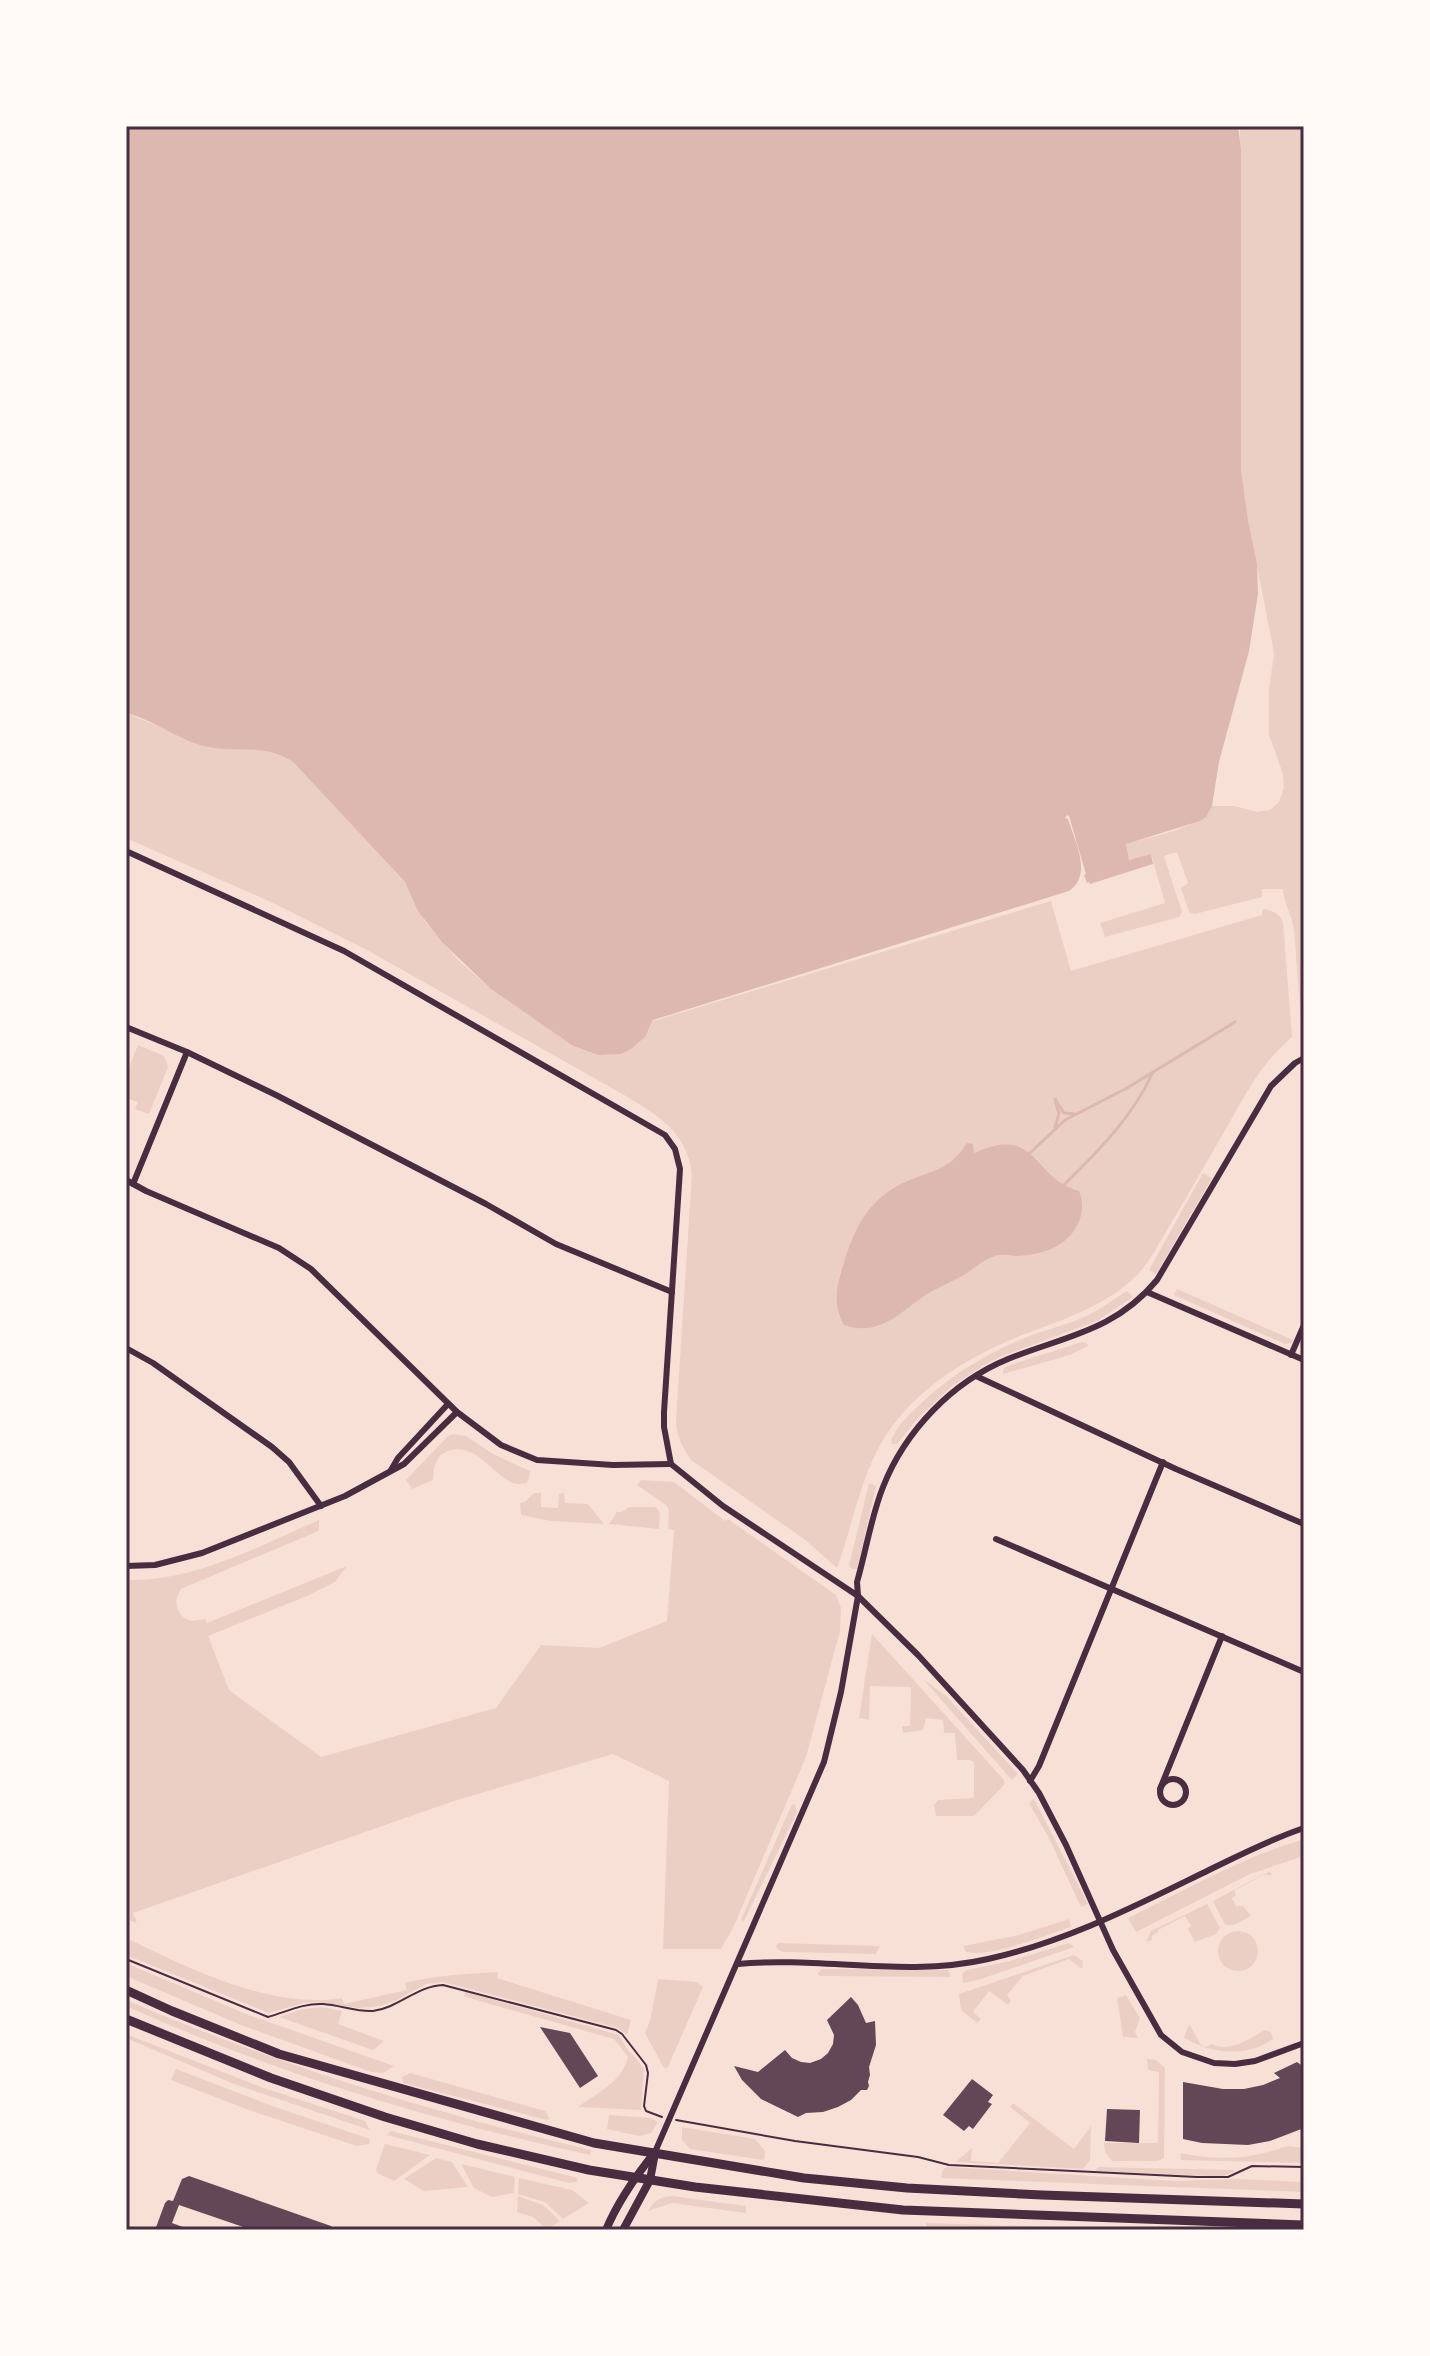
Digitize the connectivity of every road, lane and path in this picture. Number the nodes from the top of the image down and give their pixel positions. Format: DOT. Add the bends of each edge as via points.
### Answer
graph roads {
  1 [pos="126,851"];
  2 [pos="126,1027"];
  3 [pos="187,1052"];
  4 [pos="1304,1058"];
  5 [pos="130,1182"];
  6 [pos="672,1292"];
  7 [pos="1147,1292"];
  8 [pos="1304,1325"];
  9 [pos="126,1348"];
  10 [pos="1291,1355"];
  11 [pos="1304,1360"];
  12 [pos="976,1376"];
  13 [pos="448,1404"];
  14 [pos="457,1412"];
  15 [pos="1163,1462"];
  16 [pos="671,1464"];
  17 [pos="391,1470"];
  18 [pos="321,1506"];
  19 [pos="1304,1524"];
  20 [pos="996,1539"];
  21 [pos="126,1566"];
  22 [pos="1111,1588"];
  23 [pos="858,1596"];
  24 [pos="1222,1636"];
  25 [pos="1304,1672"];
  26 [pos="1030,1781"];
  27 [pos="1160,1789"];
  28 [pos="1304,1828"];
  29 [pos="1102,1921"];
  30 [pos="126,1959"];
  31 [pos="738,1964"];
  32 [pos="126,1990"];
  33 [pos="126,2019"];
  34 [pos="1304,2043"];
  35 [pos="656,2115"];
  36 [pos="680,2121"];
  37 [pos="655,2152"];
  38 [pos="1304,2167"];
  39 [pos="635,2177"];
  40 [pos="650,2180"];
  41 [pos="1304,2204"];
  42 [pos="1304,2225"];
  43 [pos="606,2230"];
  44 [pos="623,2230"];
  1 -- 6 [label="street" via="344,951 665,1135 680,1169"];
  2 -- 3 [label="street"];
  3 -- 5 [label="street"];
  3 -- 6 [label="street" via="556,1244"];
  4 -- 7 [label="street" via="1271,1086"];
  5 -- 13 [label="street" via="279,1248 311,1269"];
  6 -- 16 [label="street" via="664,1412"];
  7 -- 10 [label="street"];
  7 -- 12 [label="street" via="1082,1334 1008,1359"];
  8 -- 10 [label="street"];
  9 -- 18 [label="street" via="272,1447"];
  10 -- 11 [label="street"];
  12 -- 15 [label="street"];
  12 -- 23 [label="street" via="936,1408 901,1448 877,1505"];
  13 -- 14 [label="street"];
  13 -- 17 [label="street"];
  14 -- 16 [label="street" via="501,1445 537,1460"];
  14 -- 17 [label="street" via="404,1464"];
  15 -- 19 [label="street"];
  15 -- 22 [label="street"];
  16 -- 23 [label="street" via="723,1506"];
  17 -- 18 [label="street"];
  18 -- 21 [label="street" via="202,1553"];
  20 -- 22 [label="street"];
  22 -- 24 [label="street"];
  22 -- 26 [label="street"];
  23 -- 26 [label="street"];
  23 -- 31 [label="street" via="824,1762"];
  24 -- 25 [label="street"];
  24 -- 27 [label="street"];
  26 -- 29 [label="street"];
  27 -- 27 [label="street" via="1170,1805 1186,1795 1179,1779 1165,1781"];
  28 -- 29 [label="street"];
  29 -- 31 [label="street" via="1026,1950 955,1965"];
  29 -- 34 [label="street" via="1149,2018 1171,2045 1197,2059 1235,2064"];
  30 -- 35 [label="path" via="268,2017 314,2004 373,2011 426,1987 443,1985 616,2030 646,2065 644,2106"];
  31 -- 37 [label="street"];
  32 -- 37 [label="main road" via="279,2054 594,2143"];
  33 -- 39 [label="main road" via="385,2117 490,2148"];
  36 -- 38 [label="path" via="949,2165 1197,2177 1228,2177 1252,2166"];
  37 -- 39 [label="main road"];
  37 -- 40 [label="main road"];
  37 -- 41 [label="main road" via="804,2178 907,2188"];
  39 -- 40 [label="main road"];
  39 -- 43 [label="main road"];
  40 -- 42 [label="main road" via="903,2210"];
  40 -- 44 [label="main road"];
}
